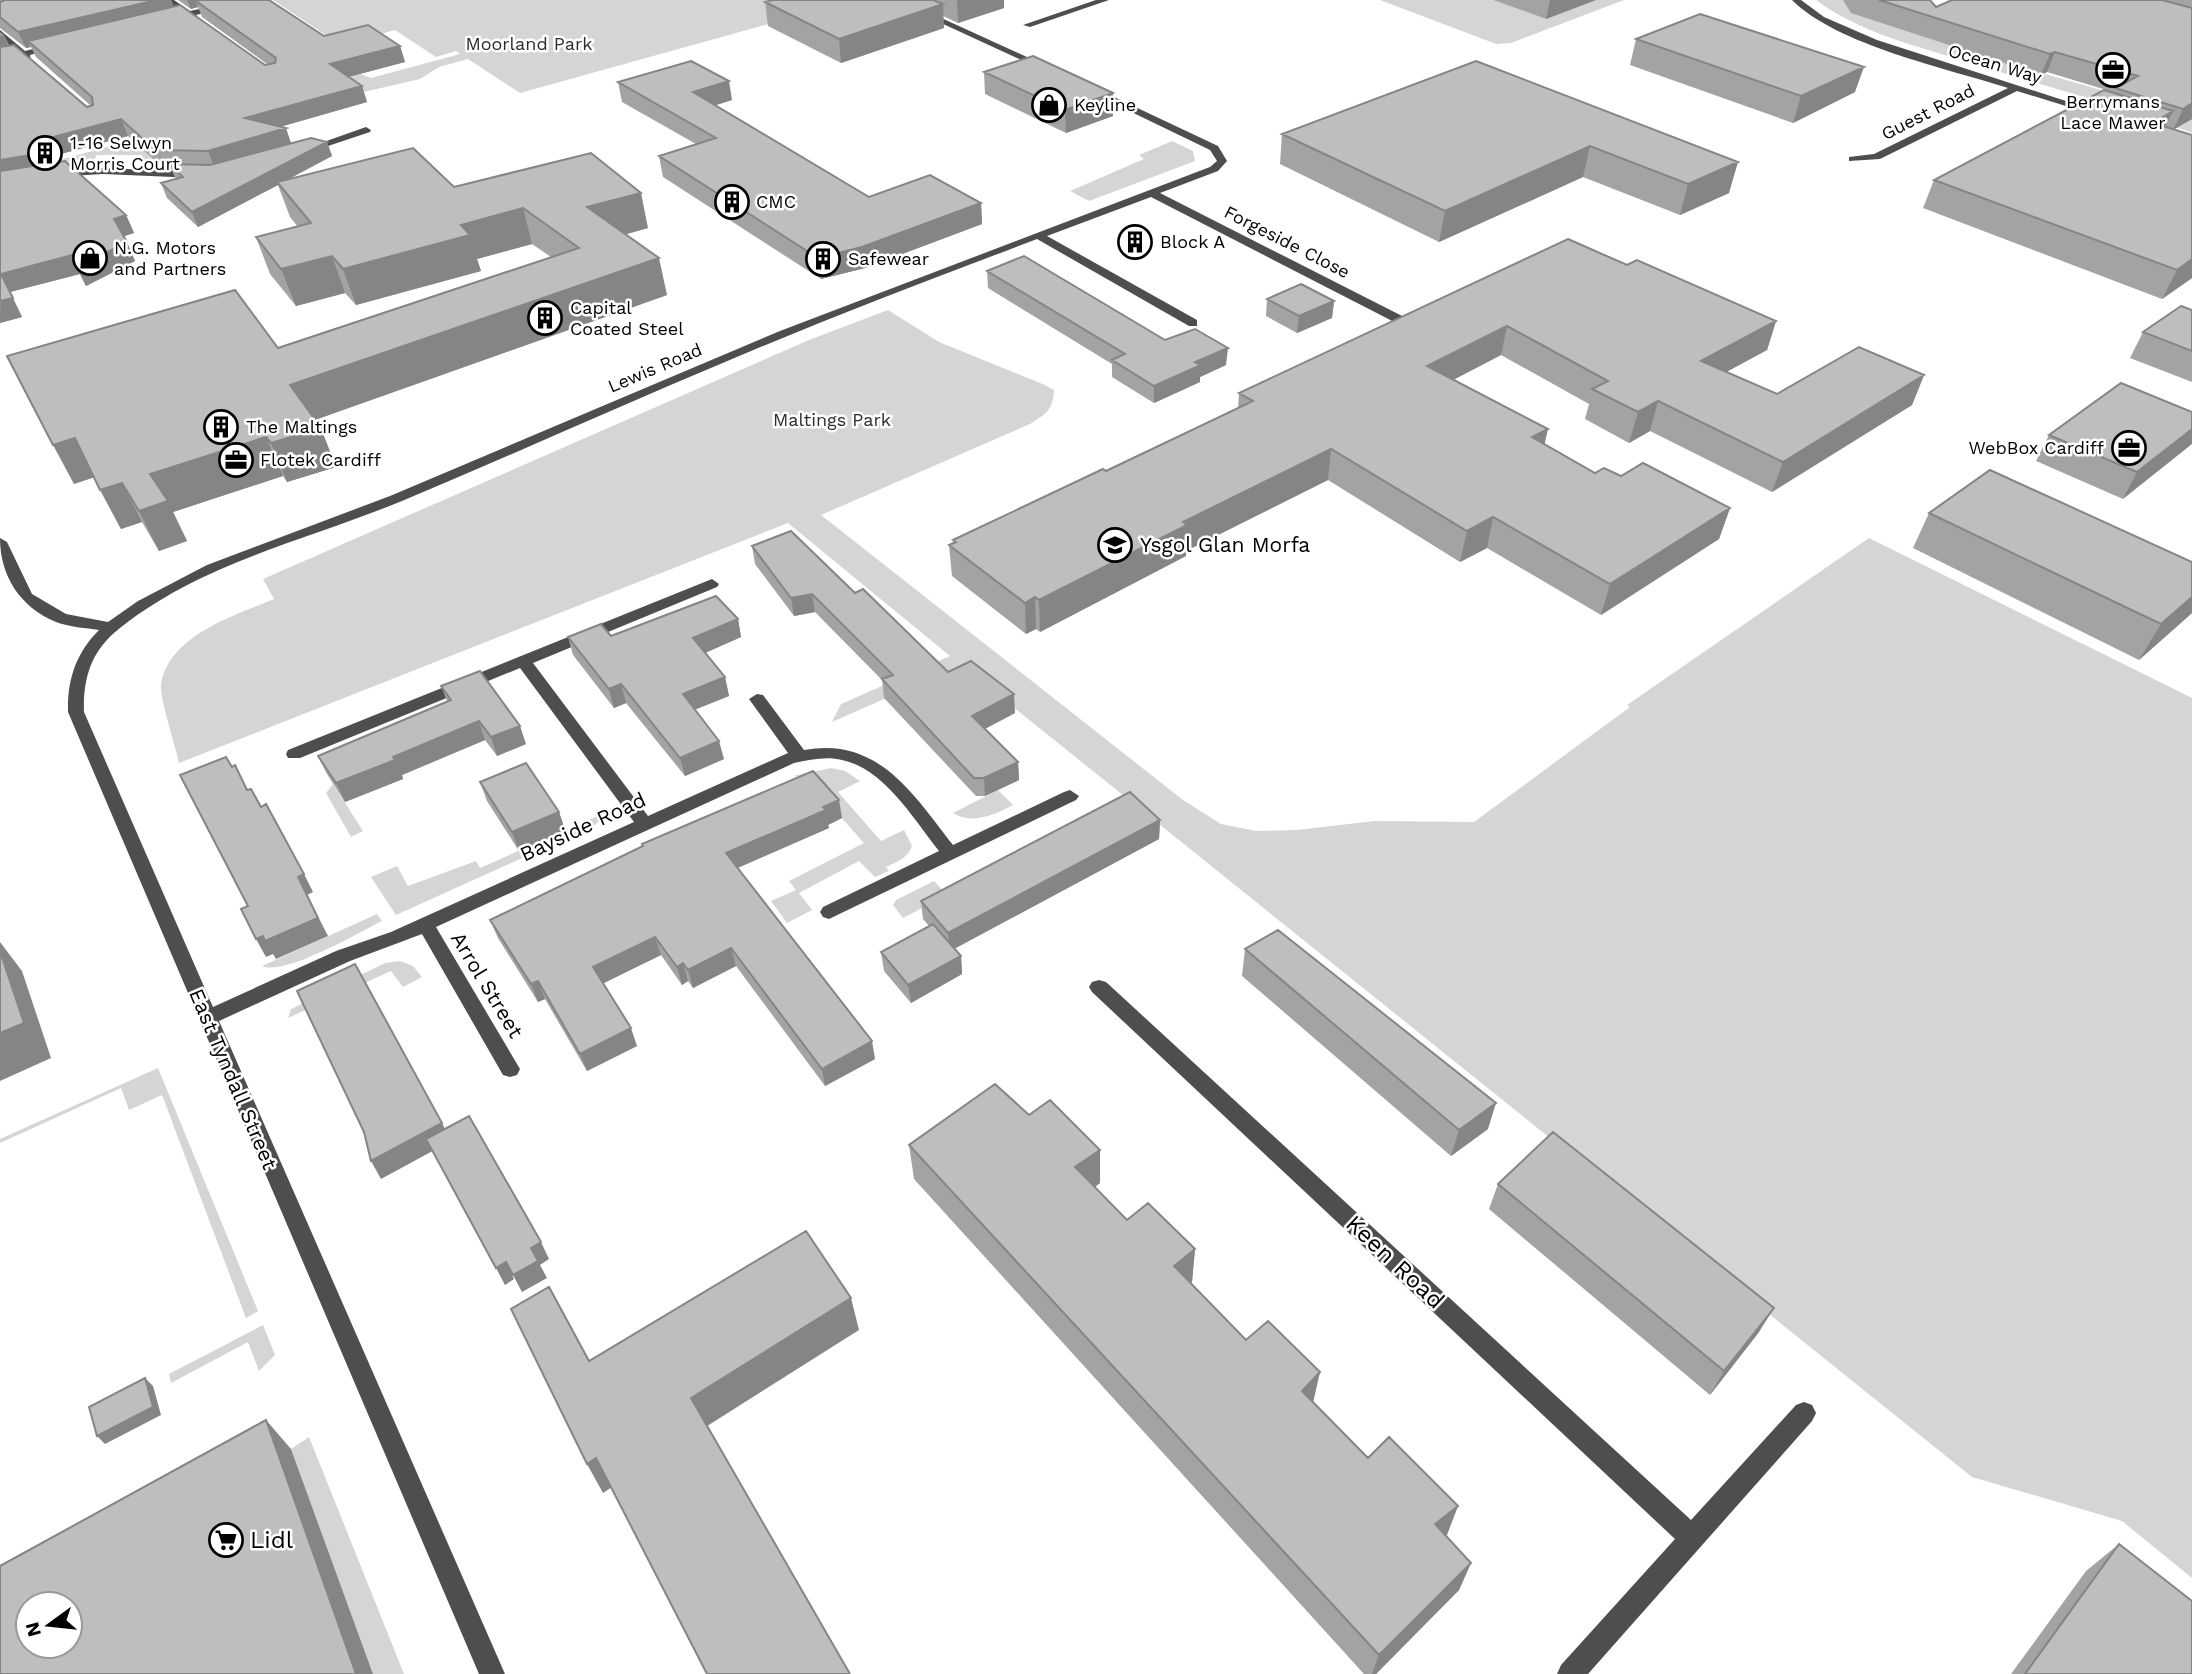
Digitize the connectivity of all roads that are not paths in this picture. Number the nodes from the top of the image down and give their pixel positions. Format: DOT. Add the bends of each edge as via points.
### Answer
graph roads {
  1 [pos="168,0"];
  2 [pos="251,0"];
  3 [pos="895,0"];
  4 [pos="1105,0"];
  5 [pos="1796,0"];
  6 [pos="189,15"];
  7 [pos="164,20"];
  8 [pos="200,22"];
  9 [pos="1027,25"];
  10 [pos="0,33"];
  11 [pos="64,44"];
  12 [pos="23,54"];
  13 [pos="0,60"];
  14 [pos="32,63"];
  15 [pos="1062,76"];
  16 [pos="1086,87"];
  17 [pos="2017,87"];
  18 [pos="2104,114"];
  19 [pos="366,130"];
  20 [pos="290,155"];
  21 [pos="1853,159"];
  22 [pos="205,175"];
  23 [pos="40,176"];
  24 [pos="1152,193"];
  25 [pos="1039,236"];
  26 [pos="1194,323"];
  27 [pos="1385,332"];
  28 [pos="0,542"];
  29 [pos="712,584"];
  30 [pos="112,628"];
  31 [pos="523,661"];
  32 [pos="757,699"];
  33 [pos="294,754"];
  34 [pos="799,755"];
  35 [pos="1070,796"];
  36 [pos="644,823"];
  37 [pos="950,853"];
  38 [pos="829,912"];
  39 [pos="425,924"];
  40 [pos="1099,987"];
  41 [pos="207,1018"];
  42 [pos="510,1069"];
  43 [pos="1804,1413"];
  44 [pos="1692,1538"];
  45 [pos="492,1674"];
  46 [pos="1570,1674"];
  1 -- 6 [label="street"];
  2 -- 6 [label="street"];
  3 -- 15 [label="street"];
  4 -- 9 [label="street"];
  5 -- 17 [label="street, Ocean Way" via="1821,19 1855,35"];
  6 -- 7 [label="street"];
  6 -- 8 [label="street"];
  10 -- 12 [label="street"];
  11 -- 12 [label="street"];
  12 -- 13 [label="street"];
  12 -- 14 [label="street"];
  16 -- 24 [label="street, Lewis Road" via="1214,148 1222,161 1214,169"];
  17 -- 18 [label="street, Ocean Way"];
  17 -- 21 [label="street, Guest Road" via="1876,157"];
  19 -- 20 [label="street"];
  22 -- 23 [label="street" via="103,171"];
  24 -- 25 [label="street, Lewis Road"];
  24 -- 27 [label="street, Forgeside Close" via="1412,320"];
  25 -- 26 [label="street"];
  25 -- 30 [label="street, Lewis Road" via="774,337 392,500 233,561 157,596"];
  28 -- 30 [label="street" via="26,597 61,618"];
  29 -- 31 [label="street"];
  30 -- 41 [label="street, East Tyndall Street" via="87,653 78,672 76,712"];
  31 -- 33 [label="street"];
  31 -- 36 [label="street"];
  32 -- 34 [label="street"];
  34 -- 36 [label="street, Bayside Road"];
  34 -- 37 [label="street, Bayside Road" via="818,750 852,755 878,766"];
  35 -- 37 [label="street"];
  36 -- 39 [label="street, Bayside Road"];
  37 -- 38 [label="street"];
  39 -- 41 [label="street, Bayside Road"];
  39 -- 42 [label="street, Arrol Street"];
  40 -- 44 [label="street, Keen Road"];
  41 -- 45 [label="street, East Tyndall Street"];
  43 -- 44 [label="street"];
  44 -- 46 [label="street"];
}
